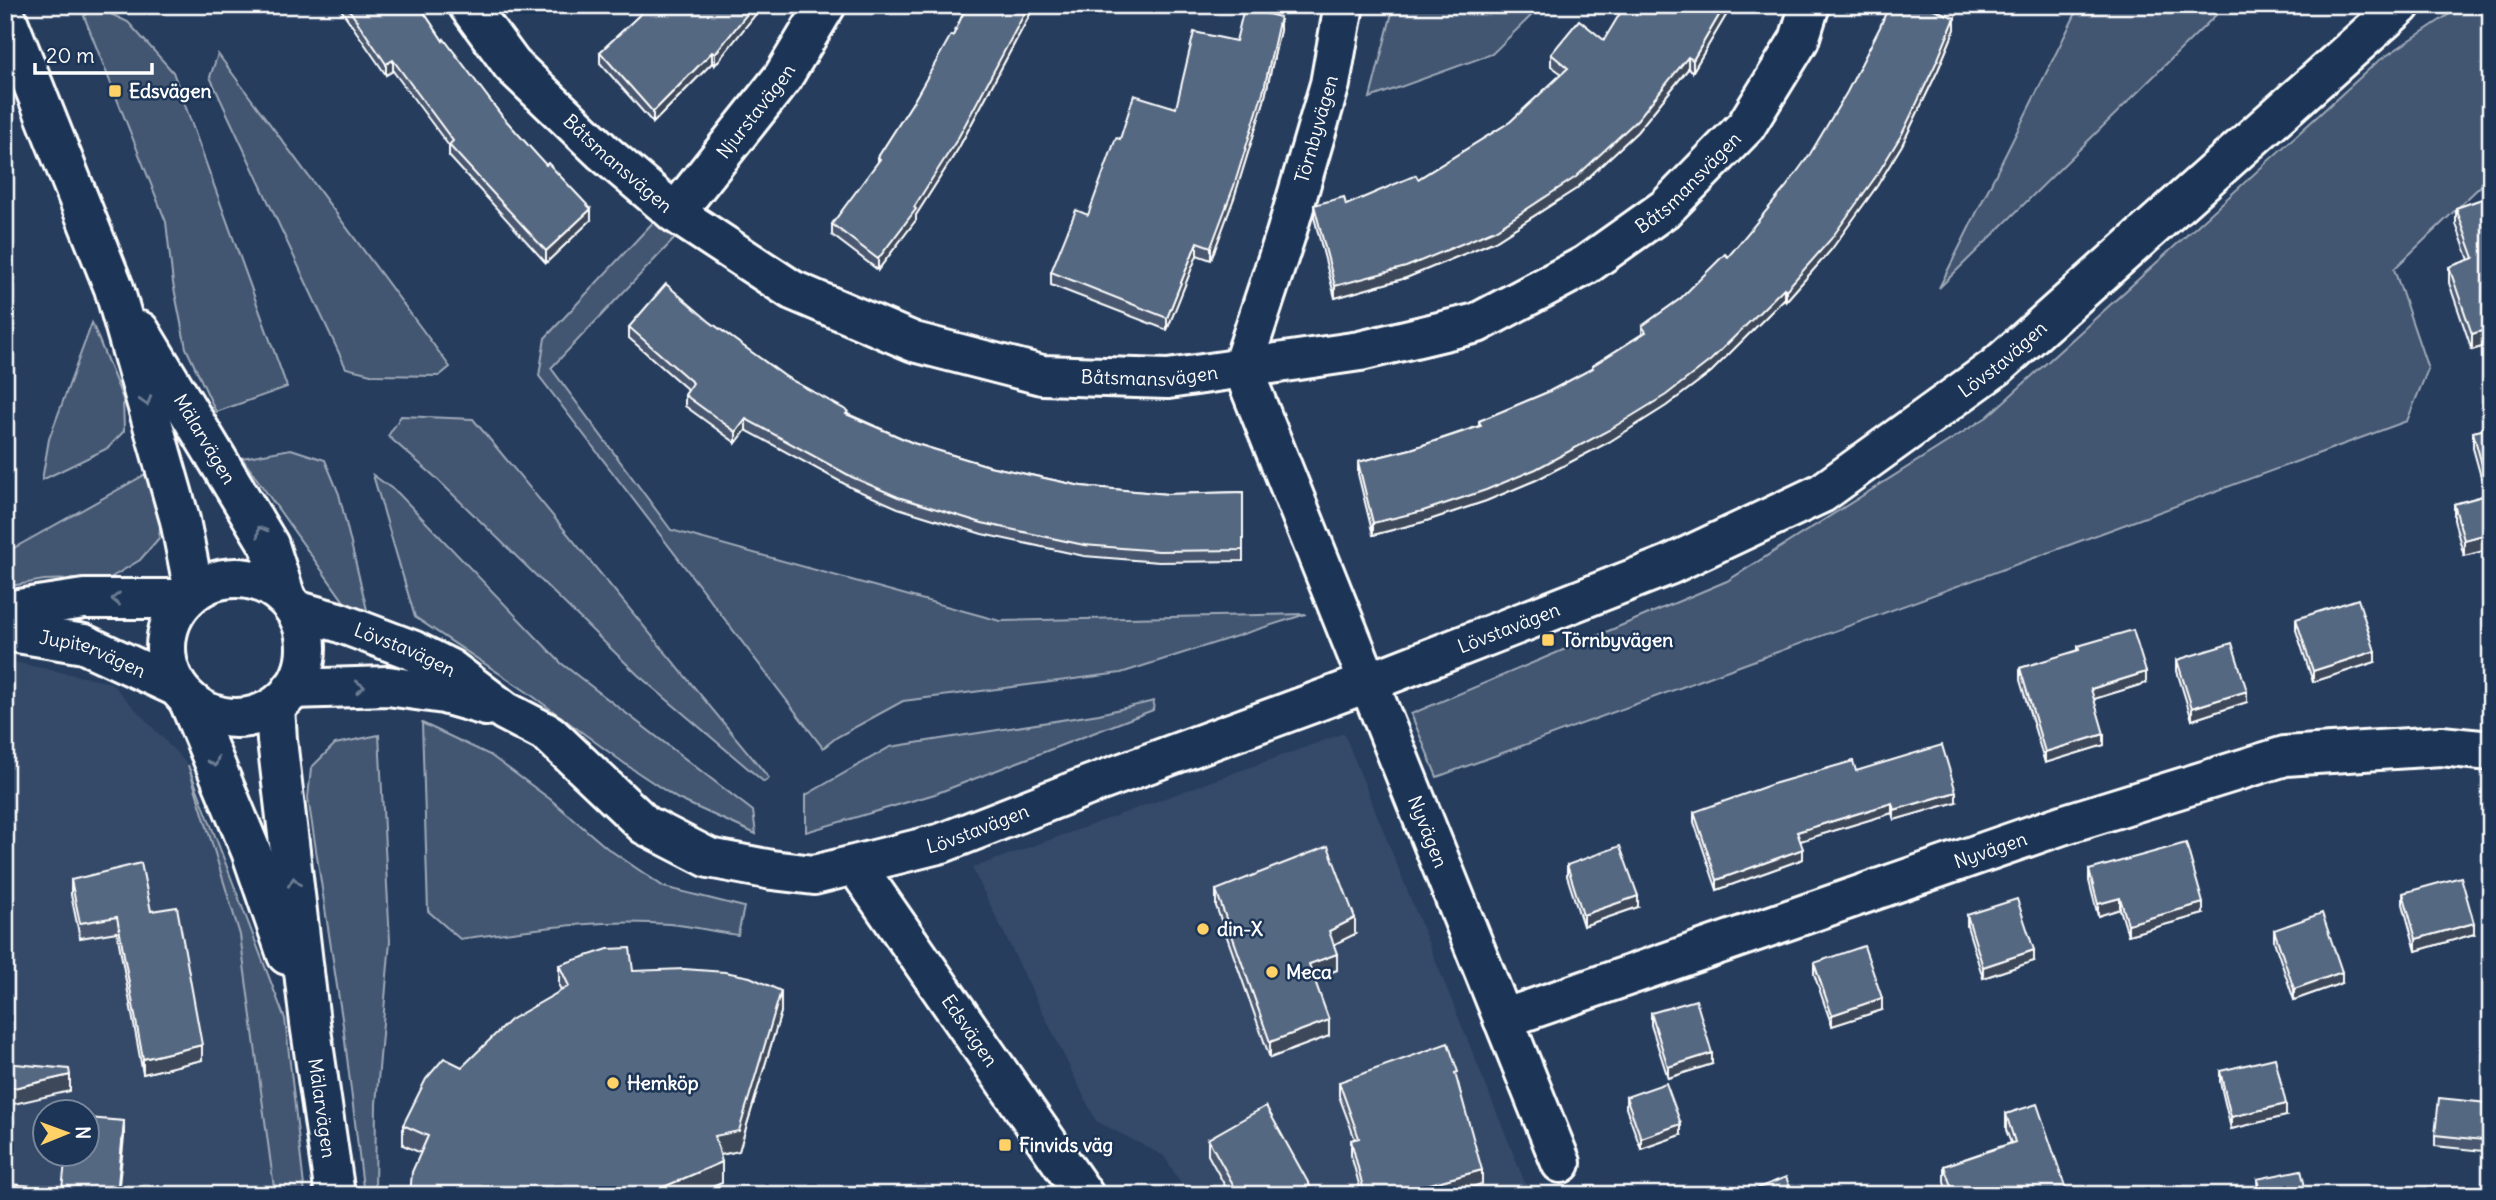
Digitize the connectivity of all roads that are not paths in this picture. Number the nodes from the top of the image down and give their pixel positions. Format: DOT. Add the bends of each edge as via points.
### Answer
graph roads {
  1 [pos="467,5"];
  2 [pos="826,5"];
  3 [pos="1344,5"];
  4 [pos="1810,5"];
  5 [pos="2401,5"];
  6 [pos="5,14"];
  7 [pos="675,213"];
  8 [pos="114,288"];
  9 [pos="1242,368"];
  10 [pos="189,595"];
  11 [pos="290,603"];
  12 [pos="5,611"];
  13 [pos="5,631"];
  14 [pos="1367,683"];
  15 [pos="182,693"];
  16 [pos="284,698"];
  17 [pos="505,711"];
  18 [pos="2491,751"];
  19 [pos="856,866"];
  20 [pos="1503,1018"];
  21 [pos="310,1023"];
  22 [pos="1561,1163"];
  23 [pos="335,1195"];
  24 [pos="1084,1195"];
  1 -- 7 [label="street, Båtsmansvägen" via="512,65"];
  2 -- 7 [label="street, Njurstavägen" via="783,77"];
  3 -- 9 [label="street, Törnbyvägen" via="1330,84"];
  4 -- 9 [label="street, Båtsmansvägen" via="1799,40 1746,125 1666,208 1586,265 1477,323 1360,351"];
  5 -- 14 [label="street, Lövstavägen" via="1996,367 1822,493 1670,565"];
  6 -- 8 [label="street, Mälarvägen"];
  7 -- 9 [label="street, Båtsmansvägen" via="792,290 915,342 1042,375 1168,379"];
  8 -- 10 [label="street, Mälarvägen, one-way" via="180,520"];
  11 -- 8 [label="street, Mälarvägen, one-way" via="269,545"];
  9 -- 14 [label="street"];
  10 -- 11 [label="street" via="207,584 243,579 273,586"];
  10 -- 12 [label="street, Jupitervägen, one-way" via="84,599"];
  10 -- 15 [label="street" via="172,617 168,636 167,656"];
  11 -- 16 [label="street" via="303,630 304,665"];
  11 -- 17 [label="street, Lövstavägen" via="450,669"];
  13 -- 15 [label="street, Jupitervägen" via="85,644"];
  14 -- 19 [label="street, Lövstavägen" via="942,843"];
  14 -- 20 [label="street, Nyvägen"];
  15 -- 16 [label="street" via="204,710 245,717 262,713"];
  15 -- 21 [label="street, Mälarvägen, one-way" via="251,851"];
  16 -- 17 [label="street, Lövstavägen, one-way" via="388,687 444,694"];
  21 -- 16 [label="street, Mälarvägen, one-way" via="277,740"];
  17 -- 19 [label="street, Lövstavägen" via="549,734 645,825 709,858 814,875"];
  18 -- 20 [label="street, Nyvägen" via="2441,746 2285,757 2049,829"];
  19 -- 24 [label="street, Edsvägen"];
  20 -- 22 [label="street, Nyvägen"];
  21 -- 23 [label="street, Mälarvägen"];
}
